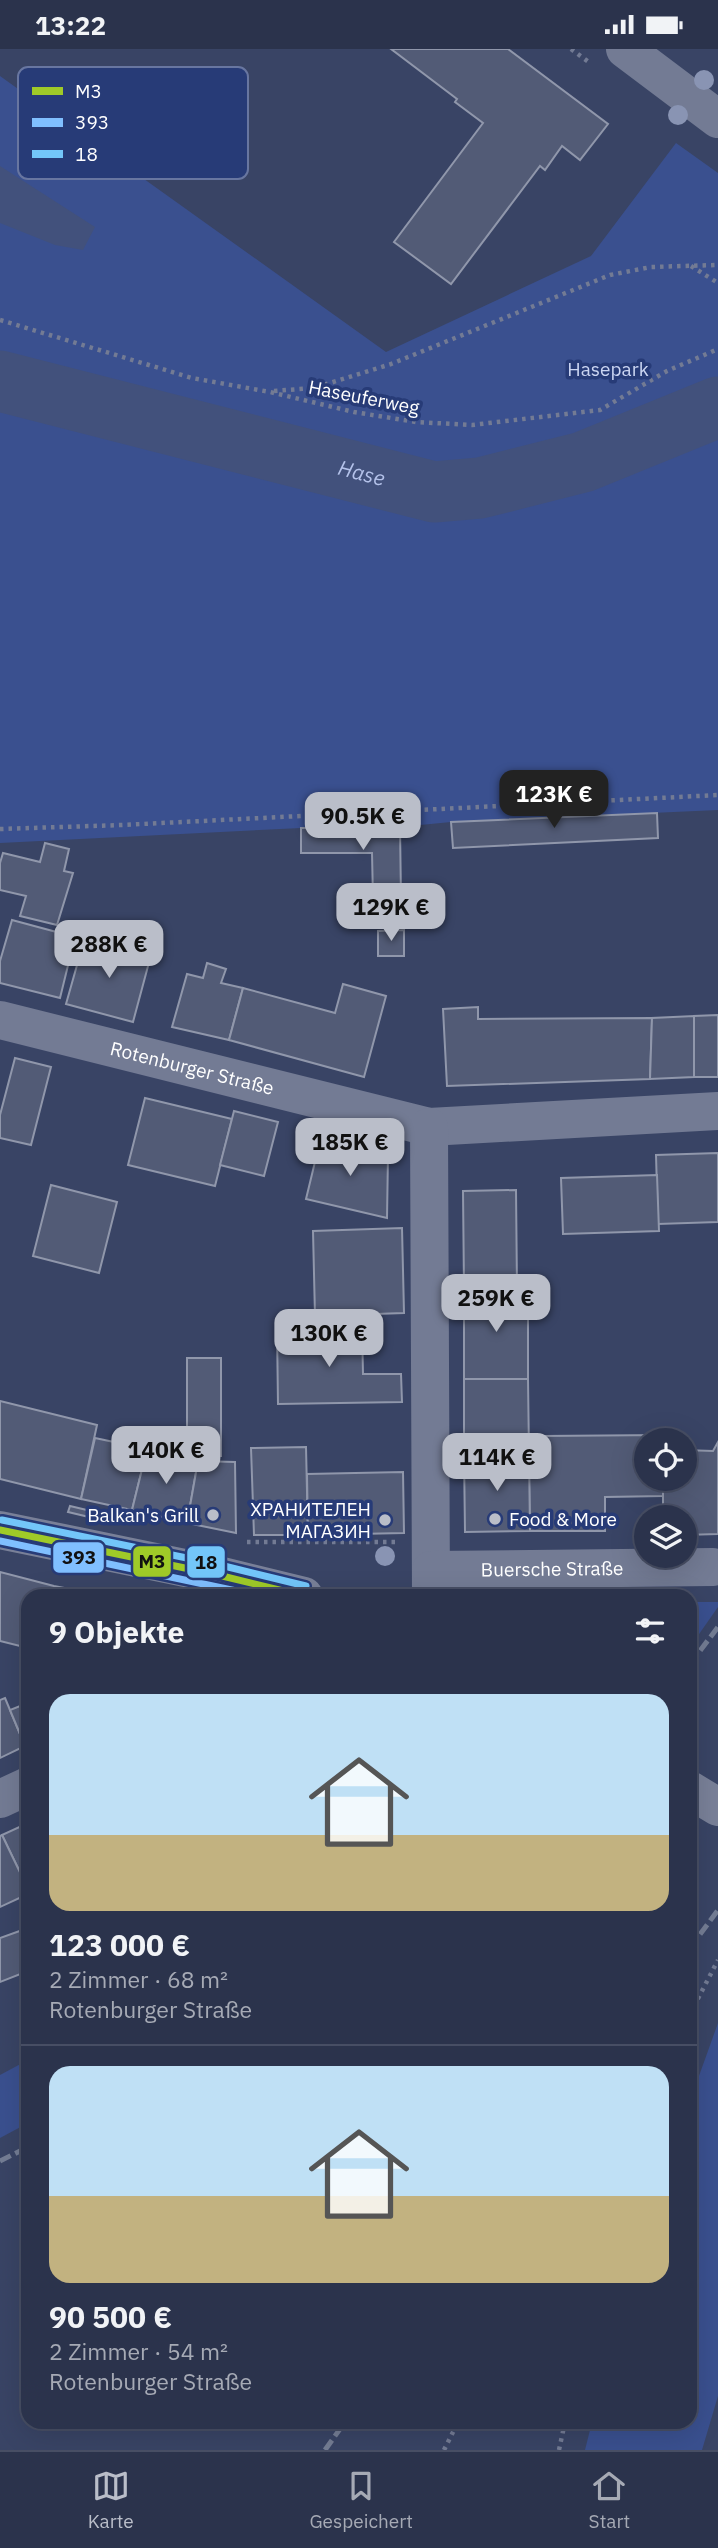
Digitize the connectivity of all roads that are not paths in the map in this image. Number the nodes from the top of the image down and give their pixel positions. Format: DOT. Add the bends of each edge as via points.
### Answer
graph roads {
  1 [pos="625,49"];
  2 [pos="718,118"];
  3 [pos="0,1020"];
  4 [pos="718,1111"];
  5 [pos="429,1126"];
  6 [pos="0,1530"];
  7 [pos="713,1567"];
  8 [pos="431,1570"];
  9 [pos="268,1589"];
  10 [pos="21,1789"];
  11 [pos="697,1794"];
  12 [pos="0,1799"];
  13 [pos="718,1807"];
  1 -- 2 [label="street"];
  3 -- 5 [label="street, Rotenburger Straße"];
  4 -- 5 [label="street, Rotenburger Straße"];
  5 -- 8 [label="street"];
  6 -- 9 [label="main road"];
  7 -- 8 [label="street, Buersche Straße"];
  10 -- 12 [label="street"];
  11 -- 13 [label="main road"];
}
